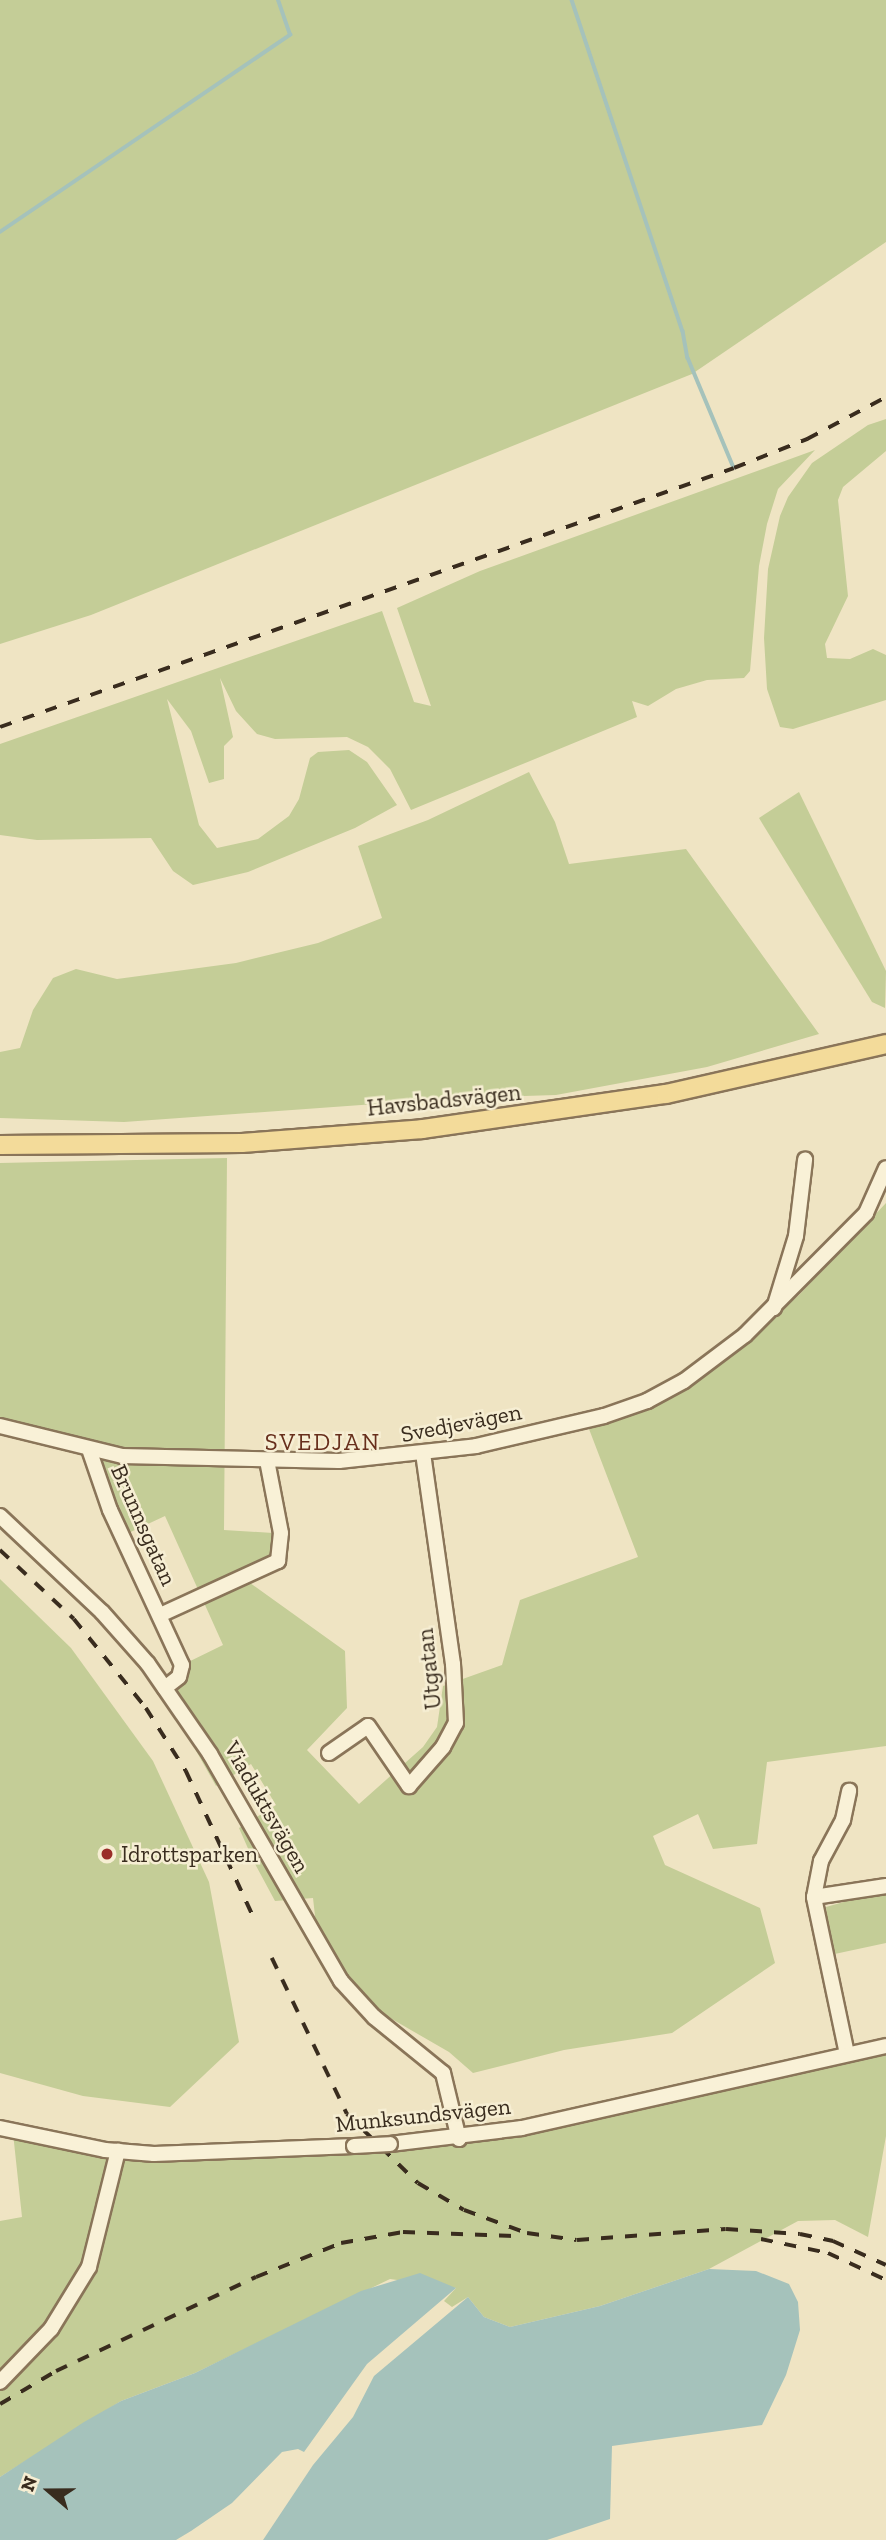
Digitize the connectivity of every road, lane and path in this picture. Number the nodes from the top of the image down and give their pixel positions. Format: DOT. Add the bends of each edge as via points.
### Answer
graph roads {
  1 [pos="886,1044"];
  2 [pos="0,1145"];
  3 [pos="805,1160"];
  4 [pos="886,1168"];
  5 [pos="882,1191"];
  6 [pos="774,1309"];
  7 [pos="0,1426"];
  8 [pos="90,1452"];
  9 [pos="423,1454"];
  10 [pos="267,1460"];
  11 [pos="0,1516"];
  12 [pos="159,1615"];
  13 [pos="165,1688"];
  14 [pos="329,1753"];
  15 [pos="849,1791"];
  16 [pos="886,1886"];
  17 [pos="814,1897"];
  18 [pos="886,2046"];
  19 [pos="847,2054"];
  20 [pos="0,2128"];
  21 [pos="459,2138"];
  22 [pos="118,2151"];
  23 [pos="0,2382"];
  1 -- 2 [label="main road, Havsbadsvägen" via="679,1091 496,1121 242,1143"];
  3 -- 6 [label="street" via="796,1236"];
  4 -- 5 [label="street, Svedjevägen"];
  5 -- 6 [label="street, Svedjevägen"];
  6 -- 9 [label="street, Svedjevägen" via="716,1359 647,1401 476,1446"];
  7 -- 8 [label="street, Svedjevägen"];
  8 -- 10 [label="street, Svedjevägen"];
  8 -- 12 [label="street, Brunnsgatan" via="110,1510"];
  9 -- 10 [label="street, Svedjevägen" via="339,1461"];
  9 -- 14 [label="street, Utgatan" via="454,1674 456,1723 443,1747 409,1786 368,1726"];
  10 -- 12 [label="street, Brunnsgatan" via="281,1533 282,1552 274,1565"];
  11 -- 13 [label="street, Viaduktsvägen" via="102,1612"];
  12 -- 13 [label="street, Brunnsgatan" via="182,1665 179,1677"];
  13 -- 21 [label="street, Viaduktsvägen" via="210,1754 341,1981 374,2017 434,2063 451,2098"];
  15 -- 17 [label="street" via="843,1820 821,1861"];
  16 -- 17 [label="street"];
  17 -- 19 [label="street"];
  18 -- 19 [label="street, Munksundsvägen"];
  19 -- 21 [label="street, Munksundsvägen" via="522,2128"];
  20 -- 22 [label="street, Munksundsvägen"];
  21 -- 22 [label="street, Munksundsvägen, bridge" via="212,2154"];
  22 -- 23 [label="street" via="89,2267 51,2329"];
}
